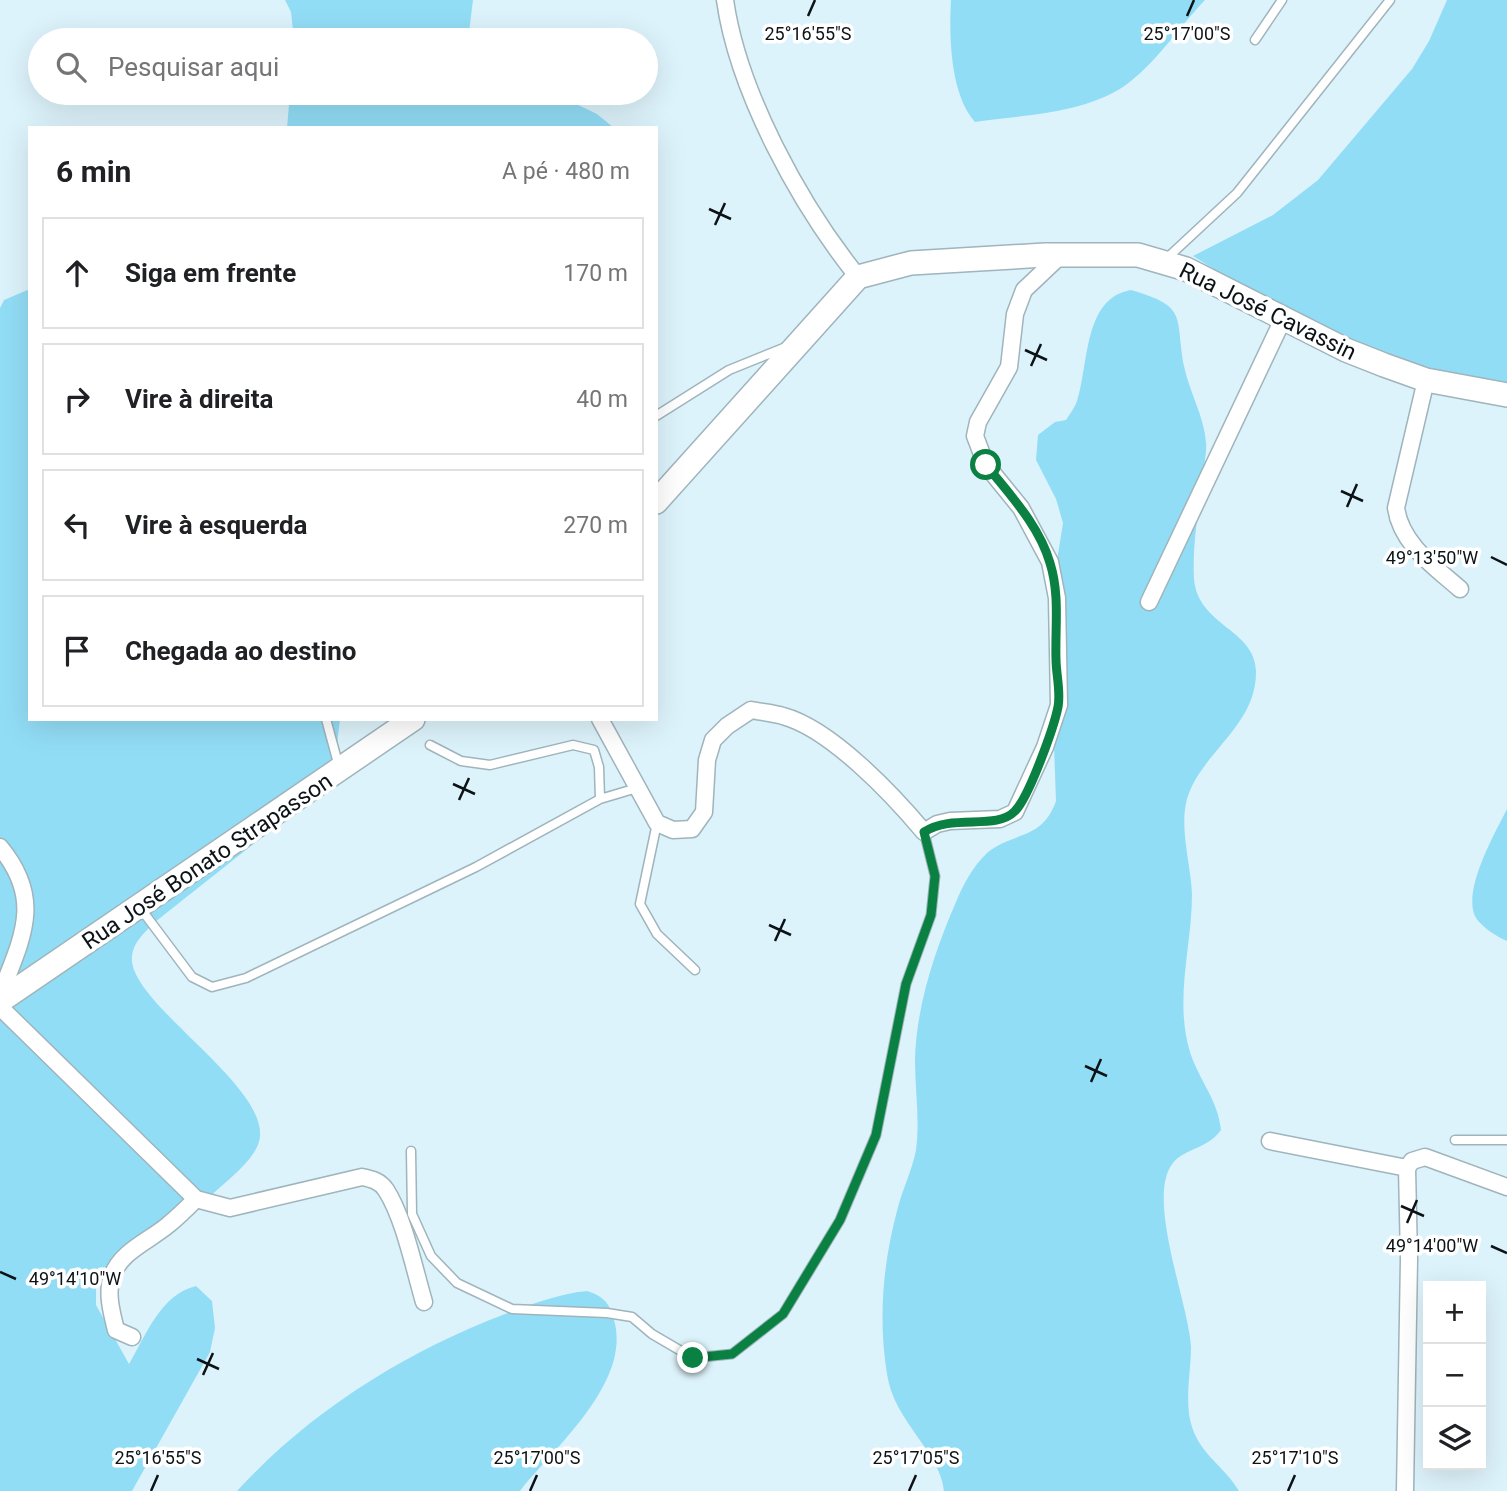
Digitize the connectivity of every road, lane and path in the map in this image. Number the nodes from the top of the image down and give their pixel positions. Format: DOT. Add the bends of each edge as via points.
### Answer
graph roads {
  1 [pos="725,0"];
  2 [pos="1282,0"];
  3 [pos="1390,0"];
  4 [pos="1255,40"];
  5 [pos="1061,255"];
  6 [pos="1163,262"];
  7 [pos="858,277"];
  8 [pos="1284,317"];
  9 [pos="801,341"];
  10 [pos="1426,380"];
  11 [pos="1507,395"];
  12 [pos="658,415"];
  13 [pos="658,500"];
  14 [pos="1460,590"];
  15 [pos="1149,601"];
  16 [pos="327,721"];
  17 [pos="410,721"];
  18 [pos="601,721"];
  19 [pos="430,745"];
  20 [pos="340,770"];
  21 [pos="637,788"];
  22 [pos="600,799"];
  23 [pos="657,823"];
  24 [pos="924,832"];
  25 [pos="0,847"];
  26 [pos="139,907"];
  27 [pos="695,970"];
  28 [pos="0,995"];
  29 [pos="0,1001"];
  30 [pos="0,1007"];
  31 [pos="1455,1140"];
  32 [pos="1507,1140"];
  33 [pos="1270,1141"];
  34 [pos="411,1150"];
  35 [pos="1407,1168"];
  36 [pos="1507,1187"];
  37 [pos="196,1199"];
  38 [pos="424,1302"];
  39 [pos="132,1337"];
  40 [pos="1405,1491"];
  1 -- 7 [label="street" via="730,36 772,139 823,234"];
  2 -- 4 [label="lane"];
  3 -- 6 [label="lane" via="1237,193"];
  5 -- 6 [label="street, Rua José Cavassin" via="1138,255"];
  5 -- 7 [label="street, Rua José Cavassin" via="911,263"];
  5 -- 24 [label="street" via="1024,290 1015,314 1009,368 978,422 975,436 986,465 1028,519 1050,562 1057,598 1059,705 1015,812 1000,819 950,821"];
  6 -- 8 [label="street, Rua José Cavassin"];
  7 -- 9 [label="street"];
  8 -- 10 [label="street, Rua José Cavassin" via="1346,350"];
  8 -- 15 [label="street"];
  9 -- 12 [label="lane" via="729,370"];
  9 -- 13 [label="street"];
  10 -- 11 [label="street, Rua José Cavassin"];
  10 -- 14 [label="street" via="1396,508 1398,526"];
  16 -- 20 [label="lane"];
  17 -- 20 [label="street, Rua José Bonato Strapasson"];
  18 -- 21 [label="street"];
  19 -- 22 [label="lane" via="461,761 489,765 584,746 594,750"];
  20 -- 26 [label="street, Rua José Bonato Strapasson"];
  21 -- 22 [label="lane"];
  21 -- 23 [label="street"];
  22 -- 26 [label="lane" via="476,867 246,978 212,987 192,977"];
  23 -- 24 [label="street" via="673,830 692,829 705,812 707,760 713,740 751,710 785,716 821,734 895,797"];
  23 -- 27 [label="lane" via="640,904 657,934"];
  24 -- 34 [label="lane" via="935,876 931,915 906,984 876,1135 840,1220 783,1314 732,1354 693,1358 632,1317 512,1309 457,1283 431,1256 412,1214"];
  25 -- 28 [label="street" via="24,886 27,907 23,932"];
  26 -- 29 [label="street, Rua José Bonato Strapasson"];
  30 -- 37 [label="street"];
  31 -- 32 [label="lane"];
  33 -- 35 [label="street"];
  35 -- 36 [label="street" via="1425,1157"];
  35 -- 40 [label="street"];
  37 -- 38 [label="street" via="230,1208 362,1177 376,1180 397,1217"];
  37 -- 39 [label="street" via="168,1226 138,1245 111,1277 116,1330"];
}
